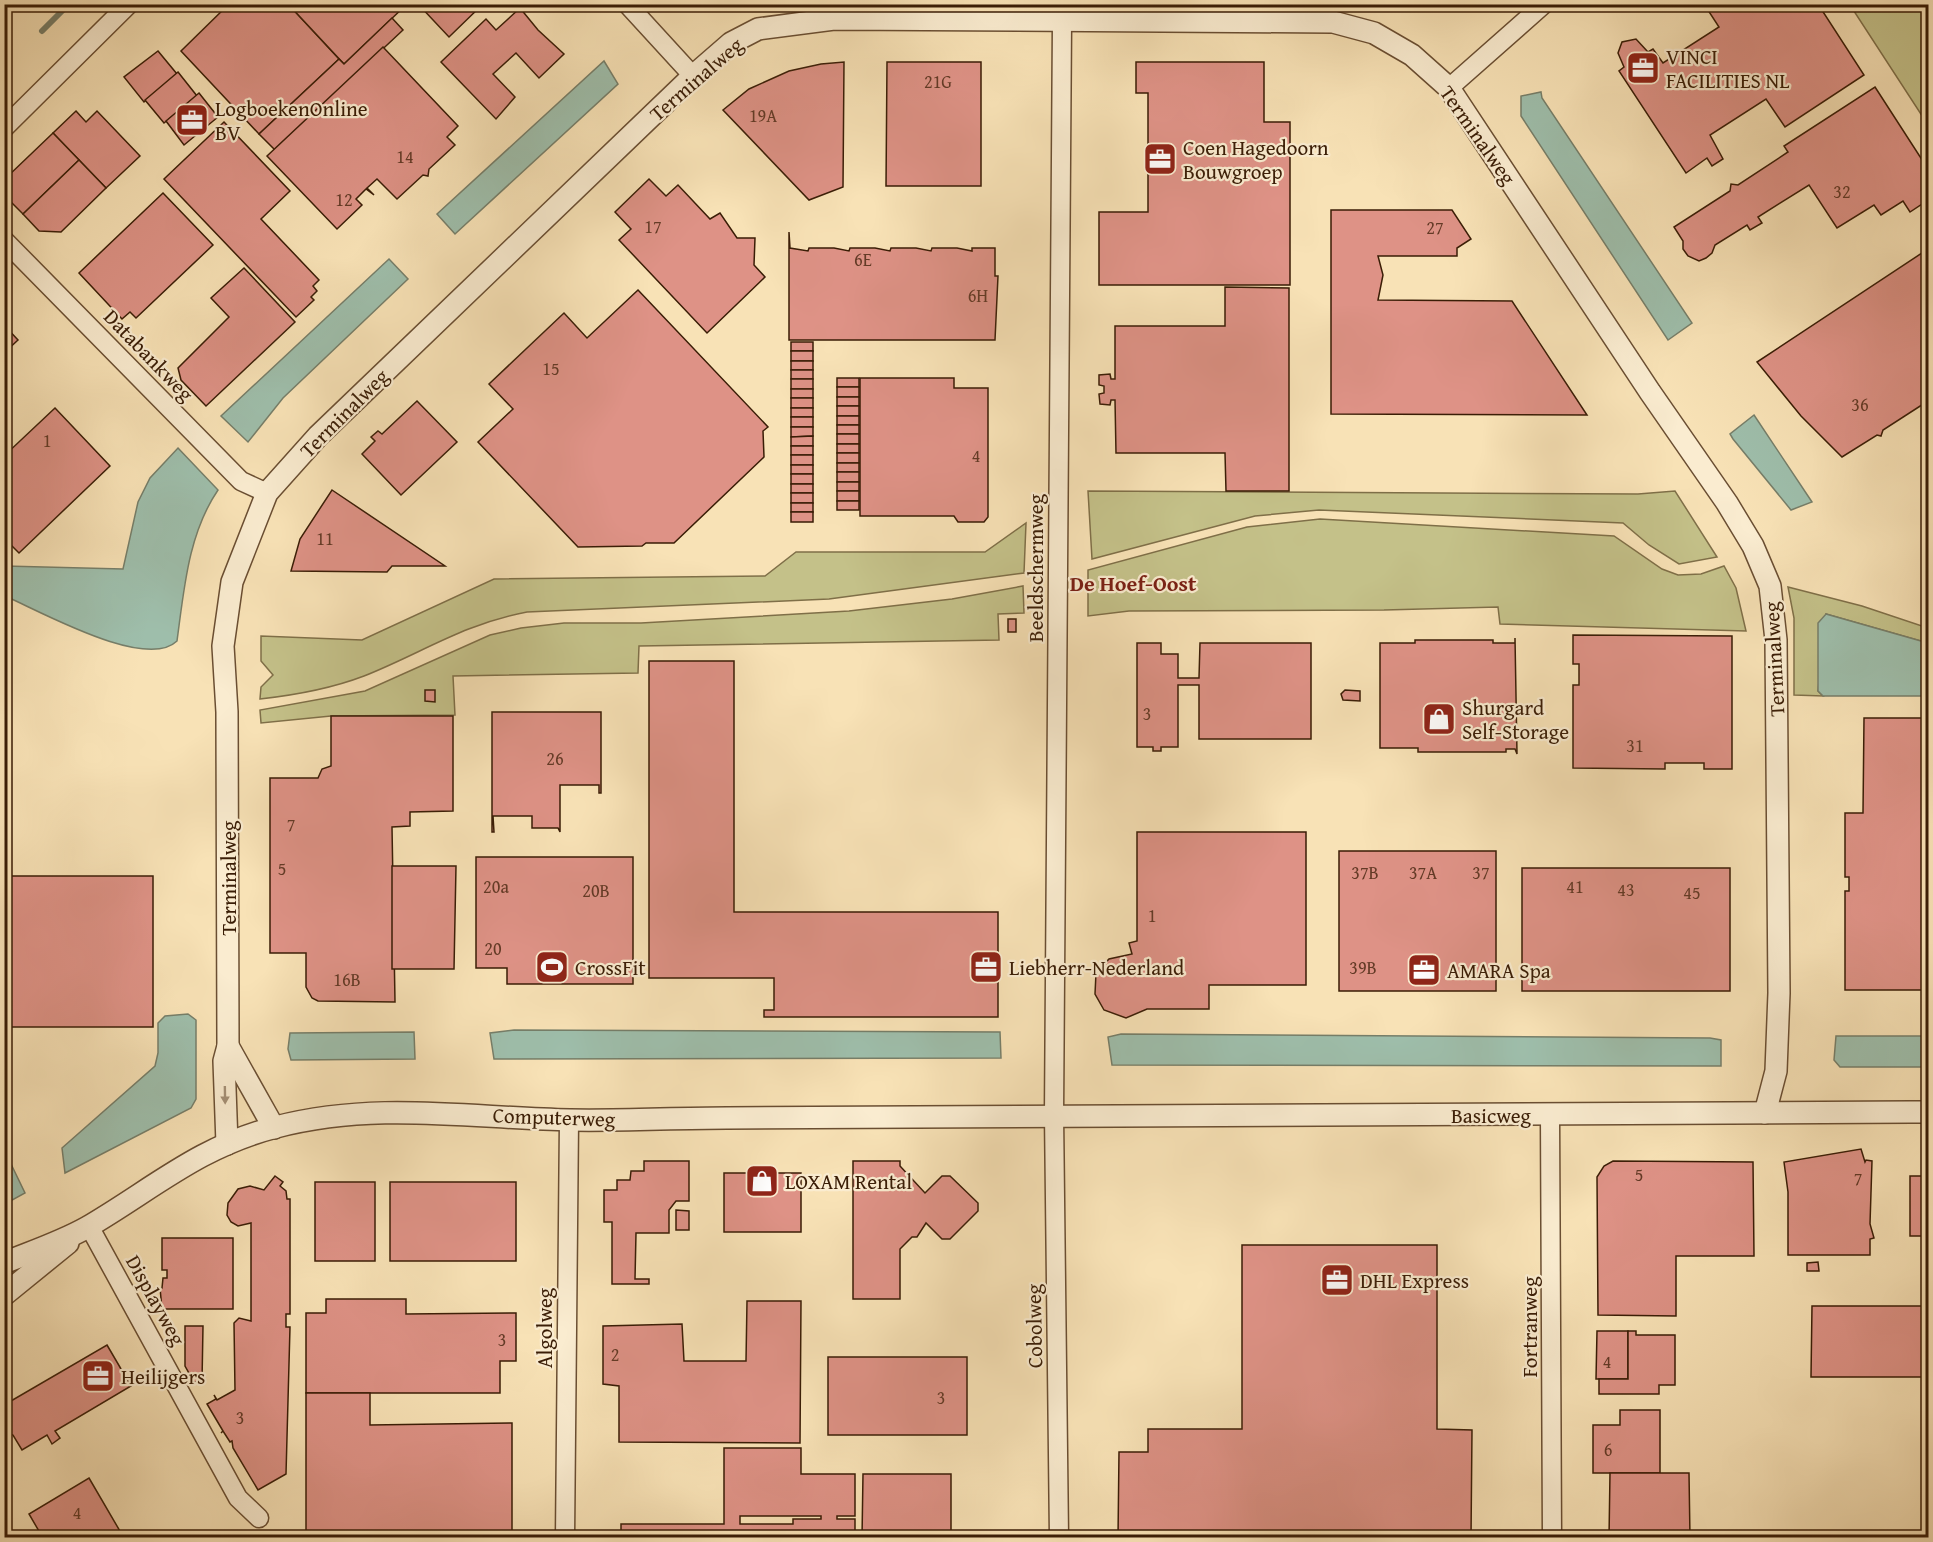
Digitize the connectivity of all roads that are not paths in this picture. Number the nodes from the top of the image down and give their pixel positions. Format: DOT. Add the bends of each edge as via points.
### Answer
graph roads {
  1 [pos="129,4"];
  2 [pos="627,4"];
  3 [pos="1544,4"];
  4 [pos="1062,22"];
  5 [pos="693,76"];
  6 [pos="1449,88"];
  7 [pos="4,128"];
  8 [pos="4,240"];
  9 [pos="267,493"];
  10 [pos="228,1046"];
  11 [pos="1929,1112"];
  12 [pos="1765,1113"];
  13 [pos="1054,1114"];
  14 [pos="1550,1116"];
  15 [pos="568,1120"];
  16 [pos="274,1128"];
  17 [pos="226,1144"];
  18 [pos="86,1228"];
  19 [pos="4,1263"];
  20 [pos="4,1295"];
  21 [pos="259,1518"];
  22 [pos="565,1538"];
  23 [pos="1059,1538"];
  24 [pos="1552,1538"];
  1 -- 7 [label="street"];
  2 -- 5 [label="street"];
  3 -- 6 [label="street"];
  4 -- 5 [label="street, Terminalweg" via="834,19 794,23 758,29 731,43"];
  4 -- 6 [label="street, Terminalweg" via="1333,22 1374,33 1412,55"];
  4 -- 13 [label="street, Beeldschermweg"];
  5 -- 9 [label="street, Terminalweg" via="318,436"];
  6 -- 12 [label="street, Terminalweg" via="1727,503 1753,546 1770,586 1776,640 1779,993 1776,1071"];
  8 -- 9 [label="street, Databankweg" via="240,481"];
  9 -- 10 [label="street, Terminalweg" via="232,582 223,646 227,711"];
  10 -- 16 [label="street, Terminalweg"];
  10 -- 17 [label="street, Terminalweg, one-way" via="224,1061"];
  11 -- 12 [label="street, Basicweg"];
  12 -- 14 [label="street, Basicweg"];
  13 -- 14 [label="street, Basicweg"];
  13 -- 15 [label="street, Computerweg"];
  13 -- 23 [label="street, Cobolweg"];
  14 -- 24 [label="street, Fortranweg"];
  15 -- 16 [label="street, Computerweg" via="419,1111 355,1113"];
  15 -- 22 [label="street, Algolweg"];
  16 -- 17 [label="street, Computerweg"];
  17 -- 18 [label="street, Computerweg" via="182,1165"];
  18 -- 19 [label="street, Computerweg"];
  18 -- 20 [label="street, Computerweg"];
  18 -- 21 [label="street, Displayweg" via="238,1498"];
}
